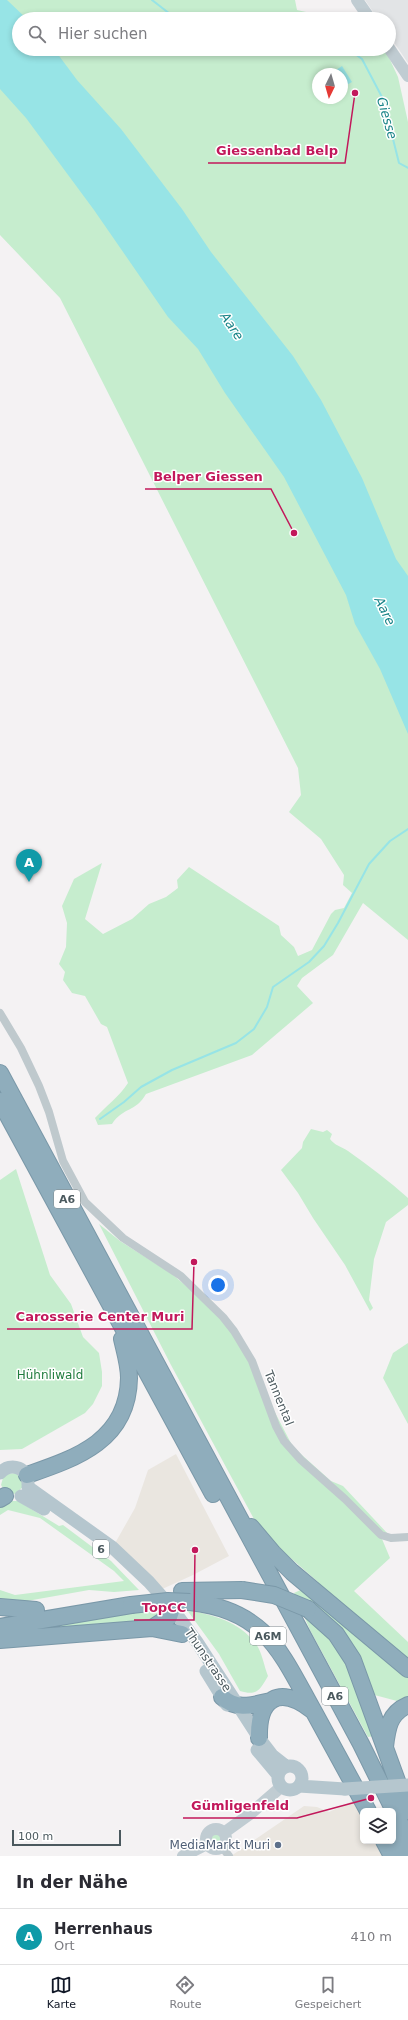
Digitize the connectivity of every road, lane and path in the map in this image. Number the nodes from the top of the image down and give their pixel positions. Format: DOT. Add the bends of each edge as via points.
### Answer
graph roads {
  1 [pos="357,0"];
  2 [pos="365,12"];
  3 [pos="394,56"];
  4 [pos="408,76"];
  5 [pos="0,1013"];
  6 [pos="0,1073"];
  7 [pos="0,1101"];
  8 [pos="118,1321"];
  9 [pos="212,1470"];
  10 [pos="0,1472"];
  11 [pos="25,1486"];
  12 [pos="2,1496"];
  13 [pos="408,1537"];
  14 [pos="186,1596"];
  15 [pos="127,1601"];
  16 [pos="0,1607"];
  17 [pos="36,1610"];
  18 [pos="170,1613"];
  19 [pos="0,1618"];
  20 [pos="0,1628"];
  21 [pos="152,1628"];
  22 [pos="182,1634"];
  23 [pos="0,1640"];
  24 [pos="408,1669"];
  25 [pos="222,1697"];
  26 [pos="271,1701"];
  27 [pos="408,1705"];
  28 [pos="238,1706"];
  29 [pos="313,1711"];
  30 [pos="259,1738"];
  31 [pos="385,1749"];
  32 [pos="282,1776"];
  33 [pos="301,1781"];
  34 [pos="408,1785"];
  35 [pos="366,1808"];
  36 [pos="381,1808"];
  37 [pos="408,1811"];
  38 [pos="225,1832"];
  39 [pos="396,1839"];
  40 [pos="408,1839"];
  41 [pos="207,1844"];
  42 [pos="386,1844"];
  43 [pos="226,1852"];
  44 [pos="183,1856"];
  45 [pos="392,1856"];
  46 [pos="404,1856"];
  1 -- 2 [label="street"];
  3 -- 4 [label="street"];
  5 -- 13 [label="street, Tannental" via="21,1048 39,1086 63,1161 82,1197 118,1234 181,1276 234,1331 252,1361 276,1426 292,1451 381,1535 391,1538"];
  6 -- 9 [label="highway, A6"];
  7 -- 8 [label="highway, A6"];
  8 -- 11 [label="highway" via="129,1377 126,1400 115,1424 90,1449"];
  8 -- 36 [label="highway, A6"];
  9 -- 24 [label="highway" via="231,1492 256,1533 282,1562 333,1608"];
  9 -- 40 [label="highway, A6" via="361,1744"];
  10 -- 11 [label="main road, Thunstrasse" via="15,1466 20,1468"];
  11 -- 12 [label="main road" via="13,1498"];
  11 -- 18 [label="main road, Thunstrasse / 6" via="53,1514 96,1545"];
  14 -- 15 [label="highway, A6M"];
  14 -- 29 [label="highway, A6M" via="238,1614 259,1628 287,1662"];
  14 -- 31 [label="highway, A6M, bridge" via="242,1590 274,1595 308,1609 336,1634 357,1668"];
  15 -- 17 [label="highway, A6M"];
  15 -- 20 [label="highway, A6M"];
  16 -- 17 [label="highway"];
  17 -- 19 [label="highway, A6M"];
  18 -- 21 [label="highway"];
  18 -- 22 [label="main road, Thunstrasse / 6"];
  18 -- 28 [label="main road, Thunstrasse / 6" via="204,1652"];
  21 -- 22 [label="highway"];
  21 -- 23 [label="highway"];
  22 -- 25 [label="main road, Thunstrasse / 6"];
  25 -- 28 [label="highway"];
  25 -- 32 [label="main road, Thunstrasse / 6" via="253,1744"];
  26 -- 28 [label="highway"];
  26 -- 29 [label="highway" via="284,1697 292,1698"];
  26 -- 30 [label="highway" via="259,1719"];
  27 -- 31 [label="highway" via="398,1711 389,1722"];
  28 -- 30 [label="main road, Thunstrasse / 6"];
  29 -- 35 [label="highway"];
  30 -- 32 [label="main road, Thunstrasse / 6" via="272,1755"];
  31 -- 37 [label="highway"];
  32 -- 33 [label="main road" via="292,1790"];
  32 -- 33 [label="main road" via="295,1766 301,1772"];
  32 -- 38 [label="street" via="250,1814"];
  33 -- 34 [label="main road, bridge" via="345,1789"];
  38 -- 41 [label="street" via="220,1829 211,1830 206,1838"];
  38 -- 43 [label="street"];
  39 -- 46 [label="highway"];
  41 -- 43 [label="street"];
  41 -- 44 [label="street"];
  42 -- 45 [label="highway"];
}
